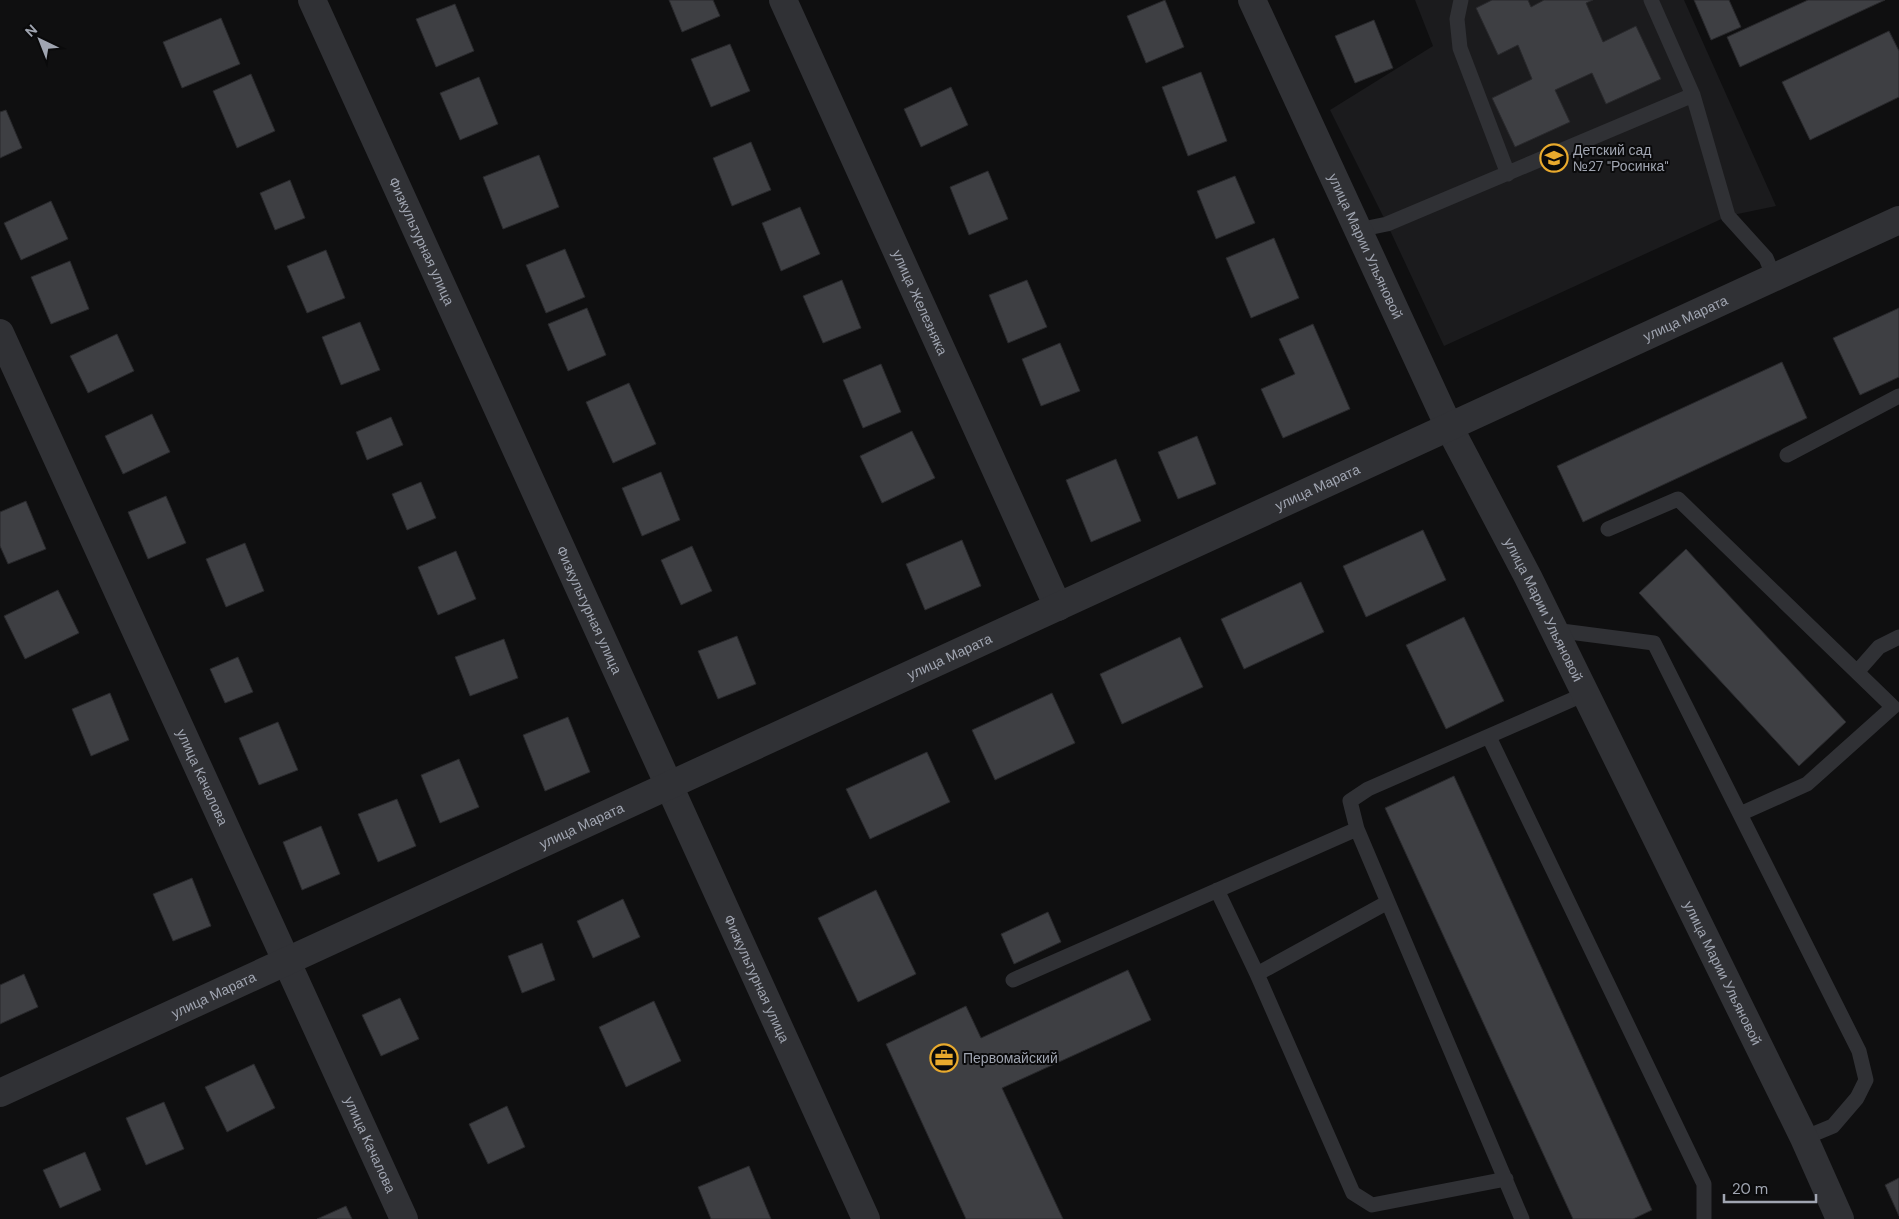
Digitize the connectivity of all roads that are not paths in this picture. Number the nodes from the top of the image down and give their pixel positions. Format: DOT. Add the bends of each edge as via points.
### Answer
graph roads {
  1 [pos="312,0"];
  2 [pos="783,0"];
  3 [pos="1252,0"];
  4 [pos="1461,0"];
  5 [pos="1651,0"];
  6 [pos="1693,95"];
  7 [pos="1508,174"];
  8 [pos="1899,220"];
  9 [pos="1358,230"];
  10 [pos="1774,277"];
  11 [pos="0,333"];
  12 [pos="1899,396"];
  13 [pos="1449,427"];
  14 [pos="1787,455"];
  15 [pos="1608,529"];
  16 [pos="1058,607"];
  17 [pos="1554,630"];
  18 [pos="1899,637"];
  19 [pos="1857,672"];
  20 [pos="1585,694"];
  21 [pos="1896,713"];
  22 [pos="1489,737"];
  23 [pos="669,786"];
  24 [pos="1740,814"];
  25 [pos="1357,829"];
  26 [pos="1218,890"];
  27 [pos="1388,902"];
  28 [pos="287,961"];
  29 [pos="1257,974"];
  30 [pos="1013,980"];
  31 [pos="0,1093"];
  32 [pos="1804,1138"];
  33 [pos="1506,1179"];
  34 [pos="404,1219"];
  35 [pos="866,1219"];
  36 [pos="1522,1219"];
  37 [pos="1704,1219"];
  38 [pos="1840,1219"];
  1 -- 23 [label="street, Физкультурная улица"];
  2 -- 16 [label="street, улица Железняка"];
  3 -- 9 [label="street, улица Марии Ульяновой"];
  4 -- 7 [label="lane" via="1457,19 1460,48"];
  5 -- 6 [label="lane"];
  6 -- 7 [label="lane"];
  6 -- 10 [label="lane" via="1728,216 1766,258"];
  7 -- 9 [label="lane" via="1387,224"];
  8 -- 10 [label="street, улица Марата"];
  9 -- 13 [label="street, улица Марии Ульяновой"];
  10 -- 13 [label="street, улица Марата"];
  11 -- 28 [label="street, улица Качалова"];
  12 -- 14 [label="lane"];
  13 -- 16 [label="street, улица Марата"];
  13 -- 17 [label="street, улица Марии Ульяновой"];
  15 -- 19 [label="lane" via="1678,499"];
  16 -- 23 [label="street, улица Марата"];
  17 -- 20 [label="street, улица Марии Ульяновой"];
  17 -- 24 [label="lane" via="1654,642"];
  18 -- 19 [label="lane" via="1879,647"];
  19 -- 21 [label="lane"];
  20 -- 22 [label="lane"];
  20 -- 32 [label="street, улица Марии Ульяновой"];
  21 -- 24 [label="lane" via="1807,784"];
  22 -- 25 [label="lane" via="1368,789 1350,801"];
  22 -- 37 [label="lane" via="1704,1184"];
  23 -- 28 [label="street, улица Марата"];
  23 -- 35 [label="street, Физкультурная улица"];
  24 -- 32 [label="lane" via="1859,1051 1866,1080 1857,1098 1833,1126"];
  25 -- 26 [label="lane"];
  25 -- 27 [label="lane"];
  26 -- 29 [label="lane"];
  26 -- 30 [label="lane"];
  27 -- 29 [label="lane"];
  27 -- 33 [label="lane"];
  28 -- 31 [label="street, улица Марата"];
  28 -- 34 [label="street, улица Качалова"];
  29 -- 33 [label="lane" via="1353,1194 1372,1205"];
  32 -- 38 [label="street, улица Марии Ульяновой"];
  33 -- 36 [label="lane"];
}
